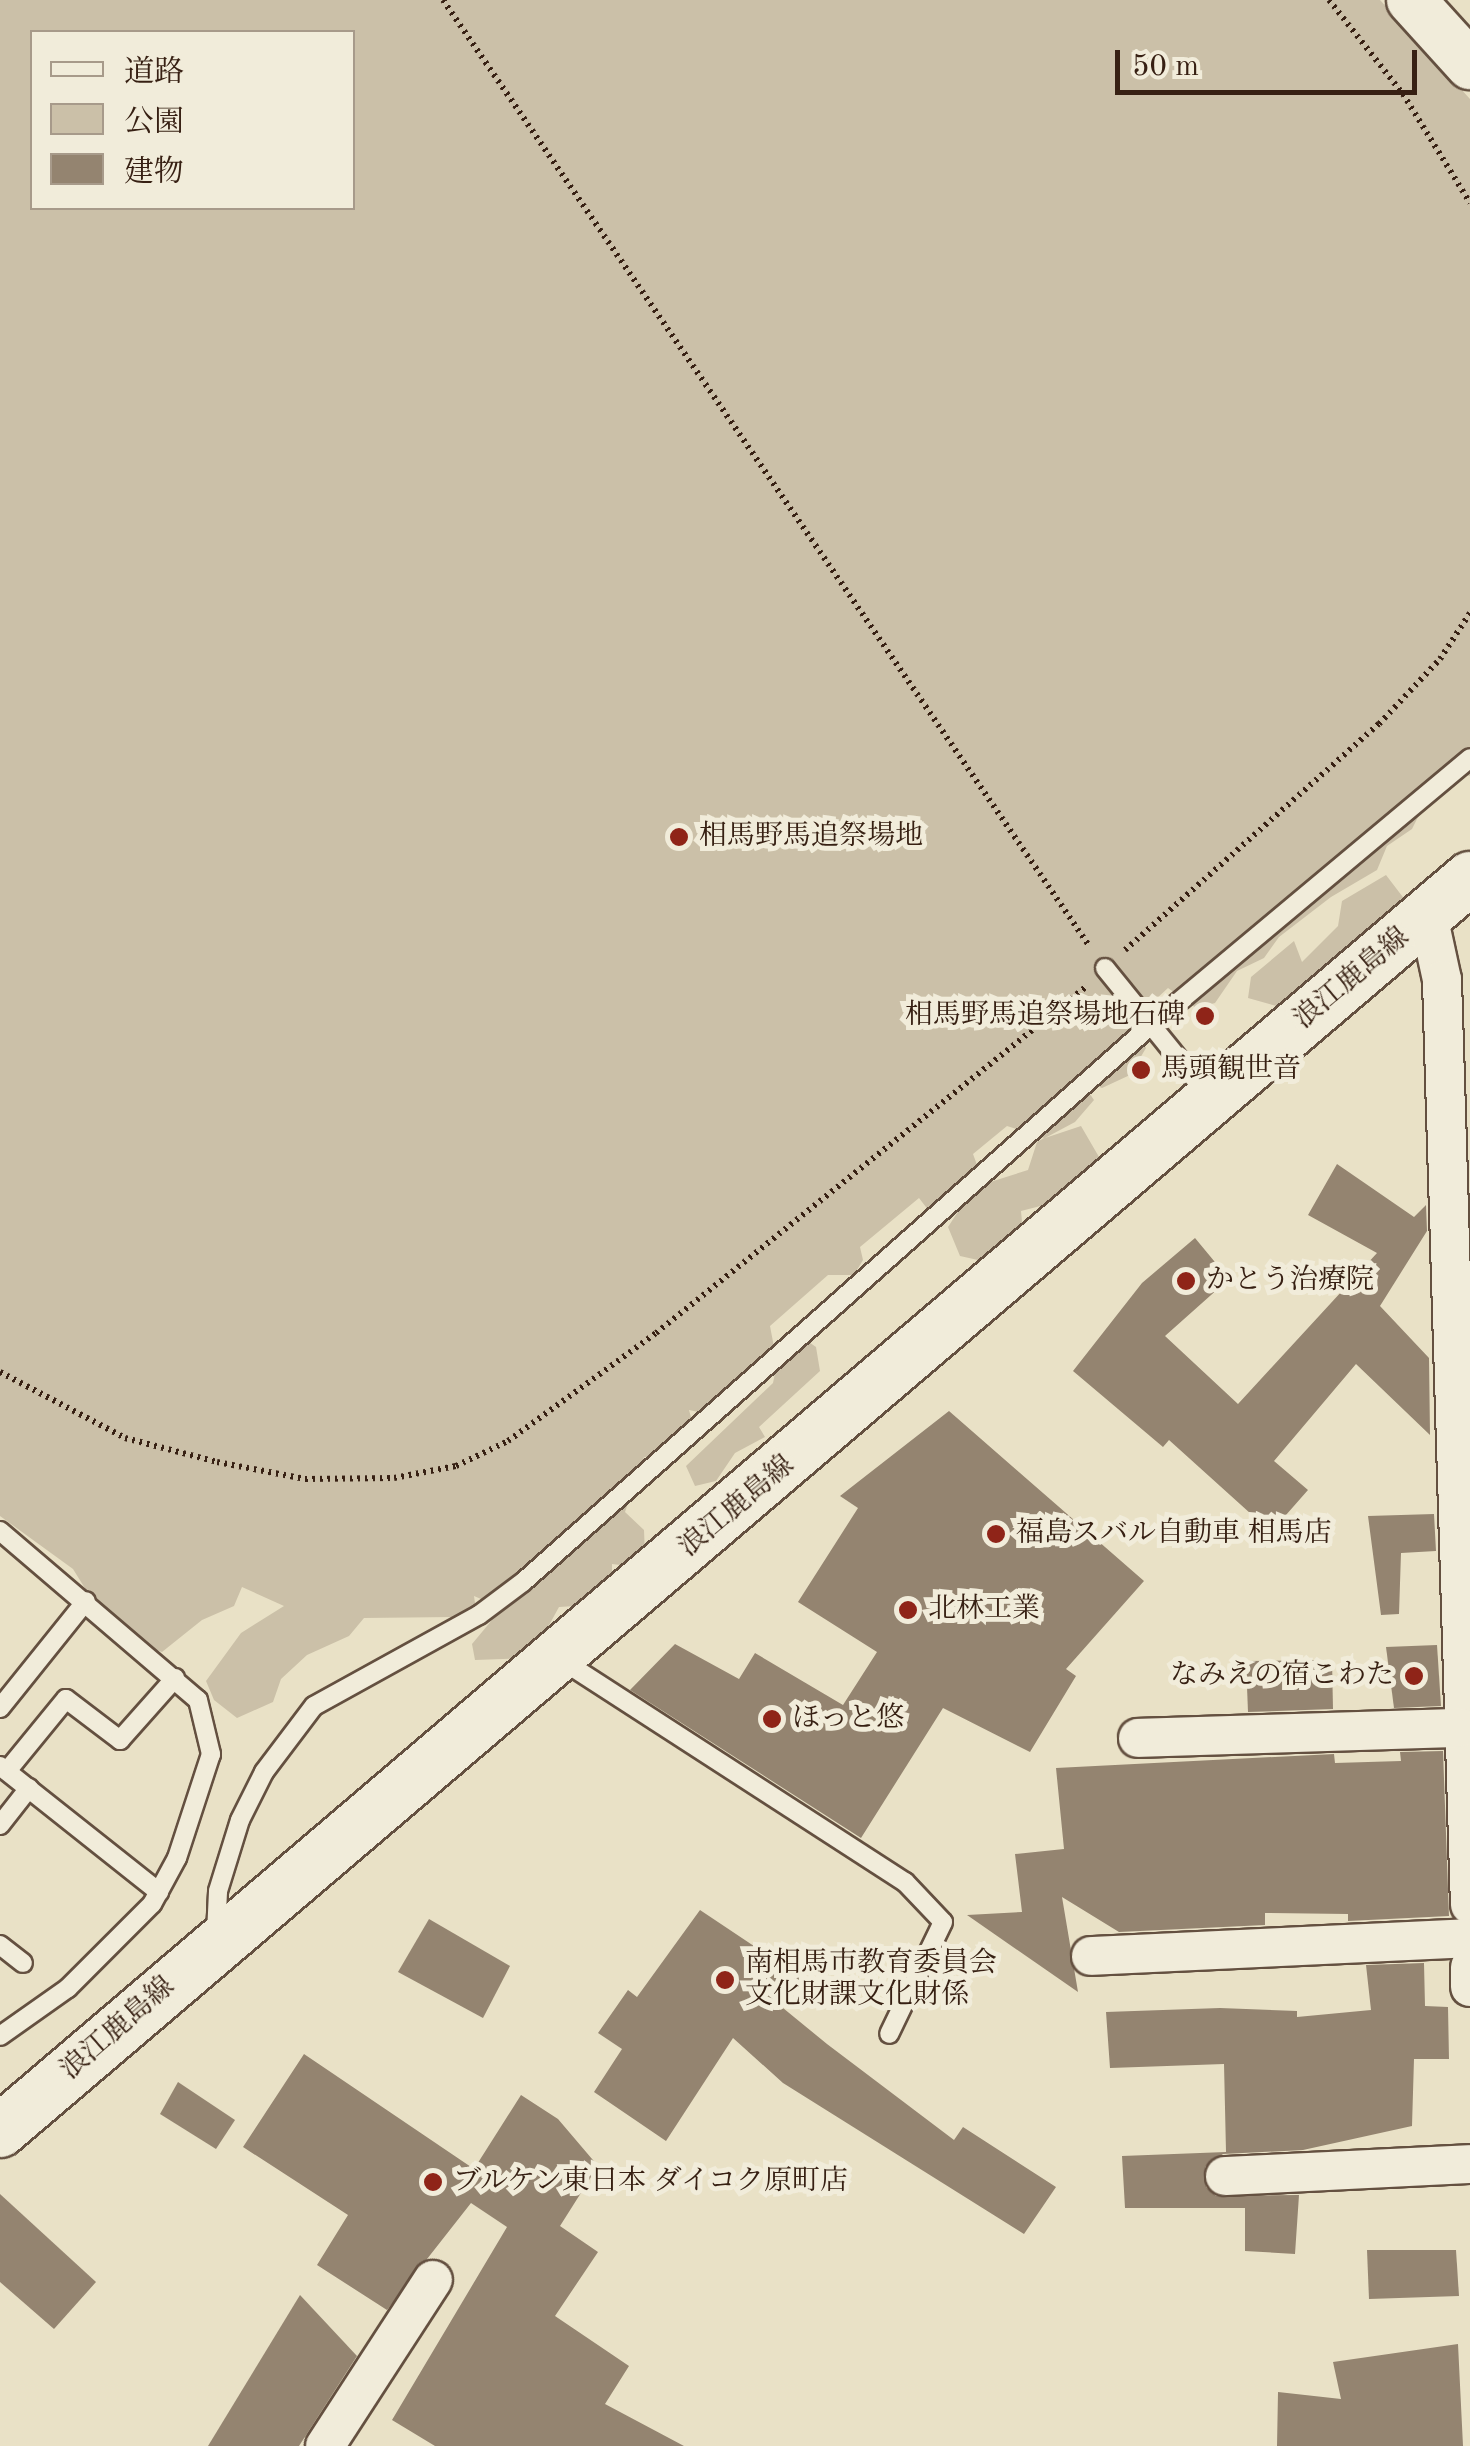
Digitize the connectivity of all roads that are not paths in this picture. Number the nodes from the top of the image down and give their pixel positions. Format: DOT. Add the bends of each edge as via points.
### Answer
graph roads {
  1 [pos="1411,0"];
  2 [pos="1470,65"];
  3 [pos="1470,758"];
  4 [pos="1470,878"];
  5 [pos="1428,915"];
  6 [pos="1105,968"];
  7 [pos="1151,1025"];
  8 [pos="1211,1099"];
  9 [pos="1459,1265"];
  10 [pos="1462,1477"];
  11 [pos="0,1531"];
  12 [pos="86,1601"];
  13 [pos="557,1657"];
  14 [pos="1465,1660"];
  15 [pos="175,1678"];
  16 [pos="6,1686"];
  17 [pos="0,1708"];
  18 [pos="1460,1728"];
  19 [pos="1138,1738"];
  20 [pos="4,1769"];
  21 [pos="29,1788"];
  22 [pos="0,1825"];
  23 [pos="158,1892"];
  24 [pos="1470,1906"];
  25 [pos="1470,1928"];
  26 [pos="1469,1938"];
  27 [pos="217,1944"];
  28 [pos="0,1945"];
  29 [pos="1470,1950"];
  30 [pos="1091,1956"];
  31 [pos="24,1963"];
  32 [pos="1470,1967"];
  33 [pos="1470,1987"];
  34 [pos="889,2034"];
  35 [pos="0,2036"];
  36 [pos="0,2131"];
  37 [pos="1470,2164"];
  38 [pos="1225,2176"];
  39 [pos="433,2280"];
  40 [pos="325,2446"];
  1 -- 2 [label="street"];
  3 -- 7 [label="lane"];
  4 -- 5 [label="main road, 浪江鹿島線"];
  5 -- 8 [label="main road, 浪江鹿島線"];
  5 -- 9 [label="street" via="1442,980"];
  6 -- 7 [label="lane"];
  7 -- 8 [label="lane"];
  7 -- 27 [label="lane" via="523,1582 465,1623 314,1706 264,1772 240,1820 218,1891"];
  8 -- 13 [label="main road, 浪江鹿島線"];
  9 -- 10 [label="street"];
  10 -- 14 [label="street"];
  11 -- 12 [label="lane"];
  12 -- 15 [label="lane"];
  12 -- 16 [label="lane"];
  13 -- 27 [label="main road, 浪江鹿島線"];
  13 -- 34 [label="lane" via="905,1882 942,1922"];
  14 -- 18 [label="street"];
  15 -- 20 [label="lane" via="120,1740 66,1698"];
  15 -- 23 [label="lane" via="198,1700 211,1754 177,1858"];
  16 -- 17 [label="lane"];
  18 -- 19 [label="street"];
  18 -- 24 [label="street"];
  20 -- 21 [label="lane"];
  21 -- 22 [label="lane"];
  21 -- 23 [label="lane"];
  23 -- 35 [label="lane" via="110,1950"];
  25 -- 26 [label="street"];
  26 -- 29 [label="street"];
  26 -- 30 [label="street"];
  27 -- 36 [label="main road, 浪江鹿島線"];
  28 -- 31 [label="lane"];
  32 -- 33 [label="street"];
  37 -- 38 [label="street"];
  39 -- 40 [label="street"];
}
